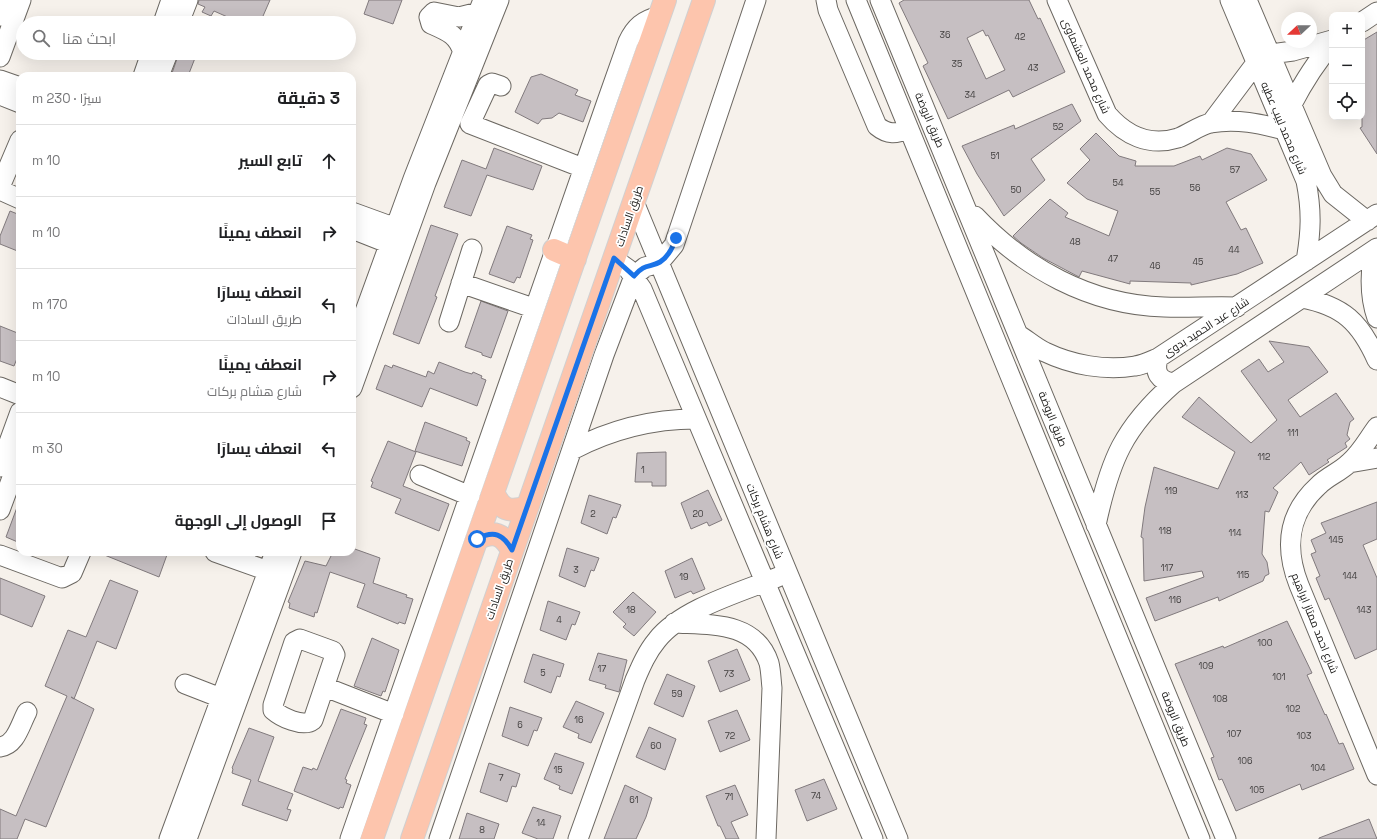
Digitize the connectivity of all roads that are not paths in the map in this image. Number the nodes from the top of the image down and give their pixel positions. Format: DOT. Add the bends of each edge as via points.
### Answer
graph roads {
  1 [pos="6,0"];
  2 [pos="21,0"];
  3 [pos="171,0"];
  4 [pos="188,0"];
  5 [pos="499,0"];
  6 [pos="704,0"];
  7 [pos="756,0"];
  8 [pos="826,0"];
  9 [pos="856,0"];
  10 [pos="880,0"];
  11 [pos="1057,0"];
  12 [pos="1230,0"];
  13 [pos="1247,0"];
  14 [pos="481,6"];
  15 [pos="662,8"];
  16 [pos="1377,12"];
  17 [pos="0,16"];
  18 [pos="165,16"];
  19 [pos="182,16"];
  20 [pos="888,19"];
  21 [pos="1365,20"];
  22 [pos="868,27"];
  23 [pos="1329,41"];
  24 [pos="1329,47"];
  25 [pos="463,53"];
  26 [pos="903,56"];
  27 [pos="0,57"];
  28 [pos="1263,58"];
  29 [pos="149,60"];
  30 [pos="165,60"];
  31 [pos="883,65"];
  32 [pos="145,72"];
  33 [pos="161,72"];
  34 [pos="0,80"];
  35 [pos="16,86"];
  36 [pos="501,86"];
  37 [pos="0,95"];
  38 [pos="16,101"];
  39 [pos="1291,106"];
  40 [pos="1211,123"];
  41 [pos="909,129"];
  42 [pos="1285,130"];
  43 [pos="16,150"];
  44 [pos="583,168"];
  45 [pos="420,181"];
  46 [pos="0,189"];
  47 [pos="16,197"];
  48 [pos="634,202"];
  49 [pos="966,207"];
  50 [pos="356,214"];
  51 [pos="1372,217"];
  52 [pos="356,230"];
  53 [pos="393,236"];
  54 [pos="472,249"];
  55 [pos="1375,249"];
  56 [pos="554,250"];
  57 [pos="614,258"];
  58 [pos="575,259"];
  59 [pos="1306,261"];
  60 [pos="659,263"];
  61 [pos="634,276"];
  62 [pos="462,283"];
  63 [pos="383,285"];
  64 [pos="1302,298"];
  65 [pos="1236,306"];
  66 [pos="533,308"];
  67 [pos="1377,318"];
  68 [pos="449,322"];
  69 [pos="1019,334"];
  70 [pos="356,340"];
  71 [pos="1158,358"];
  72 [pos="1377,360"];
  73 [pos="356,375"];
  74 [pos="1174,383"];
  75 [pos="0,387"];
  76 [pos="16,393"];
  77 [pos="696,419"];
  78 [pos="1377,427"];
  79 [pos="572,450"];
  80 [pos="16,457"];
  81 [pos="1377,458"];
  82 [pos="1349,463"];
  83 [pos="15,468"];
  84 [pos="420,476"];
  85 [pos="493,492"];
  86 [pos="470,496"];
  87 [pos="527,507"];
  88 [pos="0,510"];
  89 [pos="1096,525"];
  90 [pos="477,539"];
  91 [pos="512,550"];
  92 [pos="0,555"];
  93 [pos="79,556"];
  94 [pos="251,556"];
  95 [pos="290,556"];
  96 [pos="269,558"];
  97 [pos="787,573"];
  98 [pos="766,582"];
  99 [pos="259,619"];
  100 [pos="674,623"];
  101 [pos="185,684"];
  102 [pos="325,687"];
  103 [pos="221,698"];
  104 [pos="26,712"];
  105 [pos="394,714"];
  106 [pos="0,747"];
  107 [pos="1371,748"];
  108 [pos="1377,775"];
  109 [pos="1216,814"];
  110 [pos="1198,832"];
  111 [pos="169,839"];
  112 [pos="187,839"];
  113 [pos="350,839"];
  114 [pos="372,839"];
  115 [pos="412,839"];
  116 [pos="439,839"];
  117 [pos="578,839"];
  118 [pos="766,839"];
  119 [pos="872,839"];
  120 [pos="898,839"];
  121 [pos="1226,839"];
  1 -- 17 [label="street"];
  2 -- 27 [label="street"];
  3 -- 18 [label="street"];
  4 -- 19 [label="street"];
  5 -- 45 [label="street"];
  6 -- 48 [label="main road, طريق السادات"];
  7 -- 60 [label="street" via="676,238 670,252"];
  8 -- 41 [label="street" via="877,126 896,134"];
  9 -- 22 [label="street, طريق الروضة"];
  10 -- 20 [label="street, طريق الروضة"];
  11 -- 40 [label="street, شارع محمد العشماوى" via="1099,100 1117,126 1131,135 1146,140 1162,141 1178,138"];
  12 -- 28 [label="street, شارع محمد لبيب عطيه"];
  13 -- 28 [label="street, شارع محمد لبيب عطيه"];
  14 -- 25 [label="street"];
  14 -- 25 [label="street" via="459,17 434,12 429,17 431,24 453,35"];
  15 -- 44 [label="street" via="633,32"];
  15 -- 58 [label="main road"];
  16 -- 21 [label="street"];
  20 -- 22 [label="street"];
  20 -- 26 [label="street, طريق الروضة"];
  22 -- 31 [label="street, طريق الروضة"];
  23 -- 28 [label="street"];
  24 -- 39 [label="street" via="1304,82"];
  25 -- 45 [label="street"];
  26 -- 31 [label="street"];
  26 -- 49 [label="street, طريق الروضة"];
  28 -- 39 [label="street, شارع محمد لبيب عطيه"];
  28 -- 40 [label="street, شارع محمد العشماوى"];
  28 -- 42 [label="street, شارع محمد لبيب عطيه"];
  29 -- 32 [label="street"];
  30 -- 33 [label="street"];
  31 -- 41 [label="street, طريق الروضة"];
  34 -- 35 [label="street"];
  36 -- 44 [label="street" via="492,83 488,86 470,124"];
  37 -- 38 [label="street"];
  39 -- 51 [label="street, شارع محمد لبيب عطيه" via="1322,176 1333,194"];
  40 -- 42 [label="street, شارع محمد العشماوى" via="1236,121"];
  41 -- 110 [label="street, طريق الروضة"];
  42 -- 59 [label="street, شارع محمد لبيب عطيه" via="1306,181 1311,206 1311,231"];
  43 -- 46 [label="street"];
  44 -- 56 [label="street"];
  45 -- 53 [label="street"];
  45 -- 63 [label="street"];
  46 -- 47 [label="street"];
  48 -- 57 [label="main road, طريق السادات"];
  48 -- 60 [label="street, شارع هشام بركات"];
  49 -- 65 [label="street" via="1020,258 1053,278 1088,293 1125,303 1163,307"];
  49 -- 69 [label="street, طريق الروضة"];
  50 -- 53 [label="street"];
  51 -- 59 [label="street, شارع عبد الحميد بدوى"];
  52 -- 53 [label="street"];
  53 -- 63 [label="street"];
  54 -- 62 [label="street"];
  55 -- 64 [label="street"];
  55 -- 67 [label="street" via="1370,269"];
  56 -- 58 [label="main road"];
  56 -- 66 [label="street"];
  57 -- 61 [label="street, شارع هشام بركات"];
  57 -- 87 [label="main road, طريق السادات"];
  58 -- 85 [label="main road"];
  59 -- 65 [label="street, شارع عبد الحميد بدوى"];
  60 -- 61 [label="street" via="645,266"];
  60 -- 97 [label="street, شارع هشام بركات"];
  61 -- 77 [label="street, شارع هشام بركات" via="642,289"];
  61 -- 79 [label="street"];
  62 -- 66 [label="street"];
  62 -- 68 [label="street"];
  63 -- 70 [label="street"];
  63 -- 73 [label="street"];
  64 -- 72 [label="street" via="1320,302 1340,311 1355,323 1368,340"];
  64 -- 74 [label="street"];
  65 -- 71 [label="street, شارع عبد الحميد بدوى"];
  66 -- 86 [label="street"];
  69 -- 71 [label="street, شارع عبد الحميد بدوى" via="1043,352 1089,366 1136,366"];
  69 -- 89 [label="street, طريق الروضة"];
  71 -- 74 [label="street" via="1158,376 1165,382"];
  74 -- 89 [label="street" via="1150,405 1133,426 1119,450 1108,475"];
  75 -- 76 [label="street"];
  77 -- 79 [label="street" via="639,424 604,435"];
  77 -- 98 [label="street, شارع هشام بركات"];
  78 -- 82 [label="street, شارع احمد ممتاز ابراهيم"];
  79 -- 116 [label="street"];
  80 -- 83 [label="street"];
  81 -- 82 [label="street, شارع احمد ممتاز ابراهيم"];
  82 -- 107 [label="street, شارع احمد ممتاز ابراهيم" via="1307,497 1297,513 1291,530 1290,549 1292,567 1299,585"];
  83 -- 88 [label="street"];
  84 -- 86 [label="street"];
  85 -- 87 [label="main road" via="498,502 506,509"];
  85 -- 90 [label="main road"];
  86 -- 105 [label="street"];
  87 -- 91 [label="main road, طريق السادات"];
  89 -- 109 [label="street, طريق الروضة"];
  90 -- 91 [label="main road" via="487,534 498,535 507,540"];
  90 -- 114 [label="main road"];
  91 -- 115 [label="main road, طريق السادات"];
  92 -- 93 [label="street" via="62,578 72,573"];
  94 -- 96 [label="street"];
  95 -- 99 [label="street"];
  96 -- 99 [label="street"];
  97 -- 98 [label="street"];
  97 -- 120 [label="street, شارع هشام بركات"];
  98 -- 100 [label="street"];
  98 -- 119 [label="street, شارع هشام بركات"];
  99 -- 103 [label="street"];
  99 -- 112 [label="street"];
  100 -- 117 [label="street" via="657,639 644,659"];
  100 -- 118 [label="street" via="719,625 741,630 759,644 769,664 772,688"];
  101 -- 103 [label="street"];
  102 -- 105 [label="street"];
  103 -- 111 [label="street"];
  104 -- 106 [label="street" via="14,740"];
  105 -- 113 [label="street"];
  107 -- 108 [label="street, شارع احمد ممتاز ابراهيم"];
  109 -- 110 [label="street"];
  109 -- 121 [label="street, طريق الروضة"];
}
